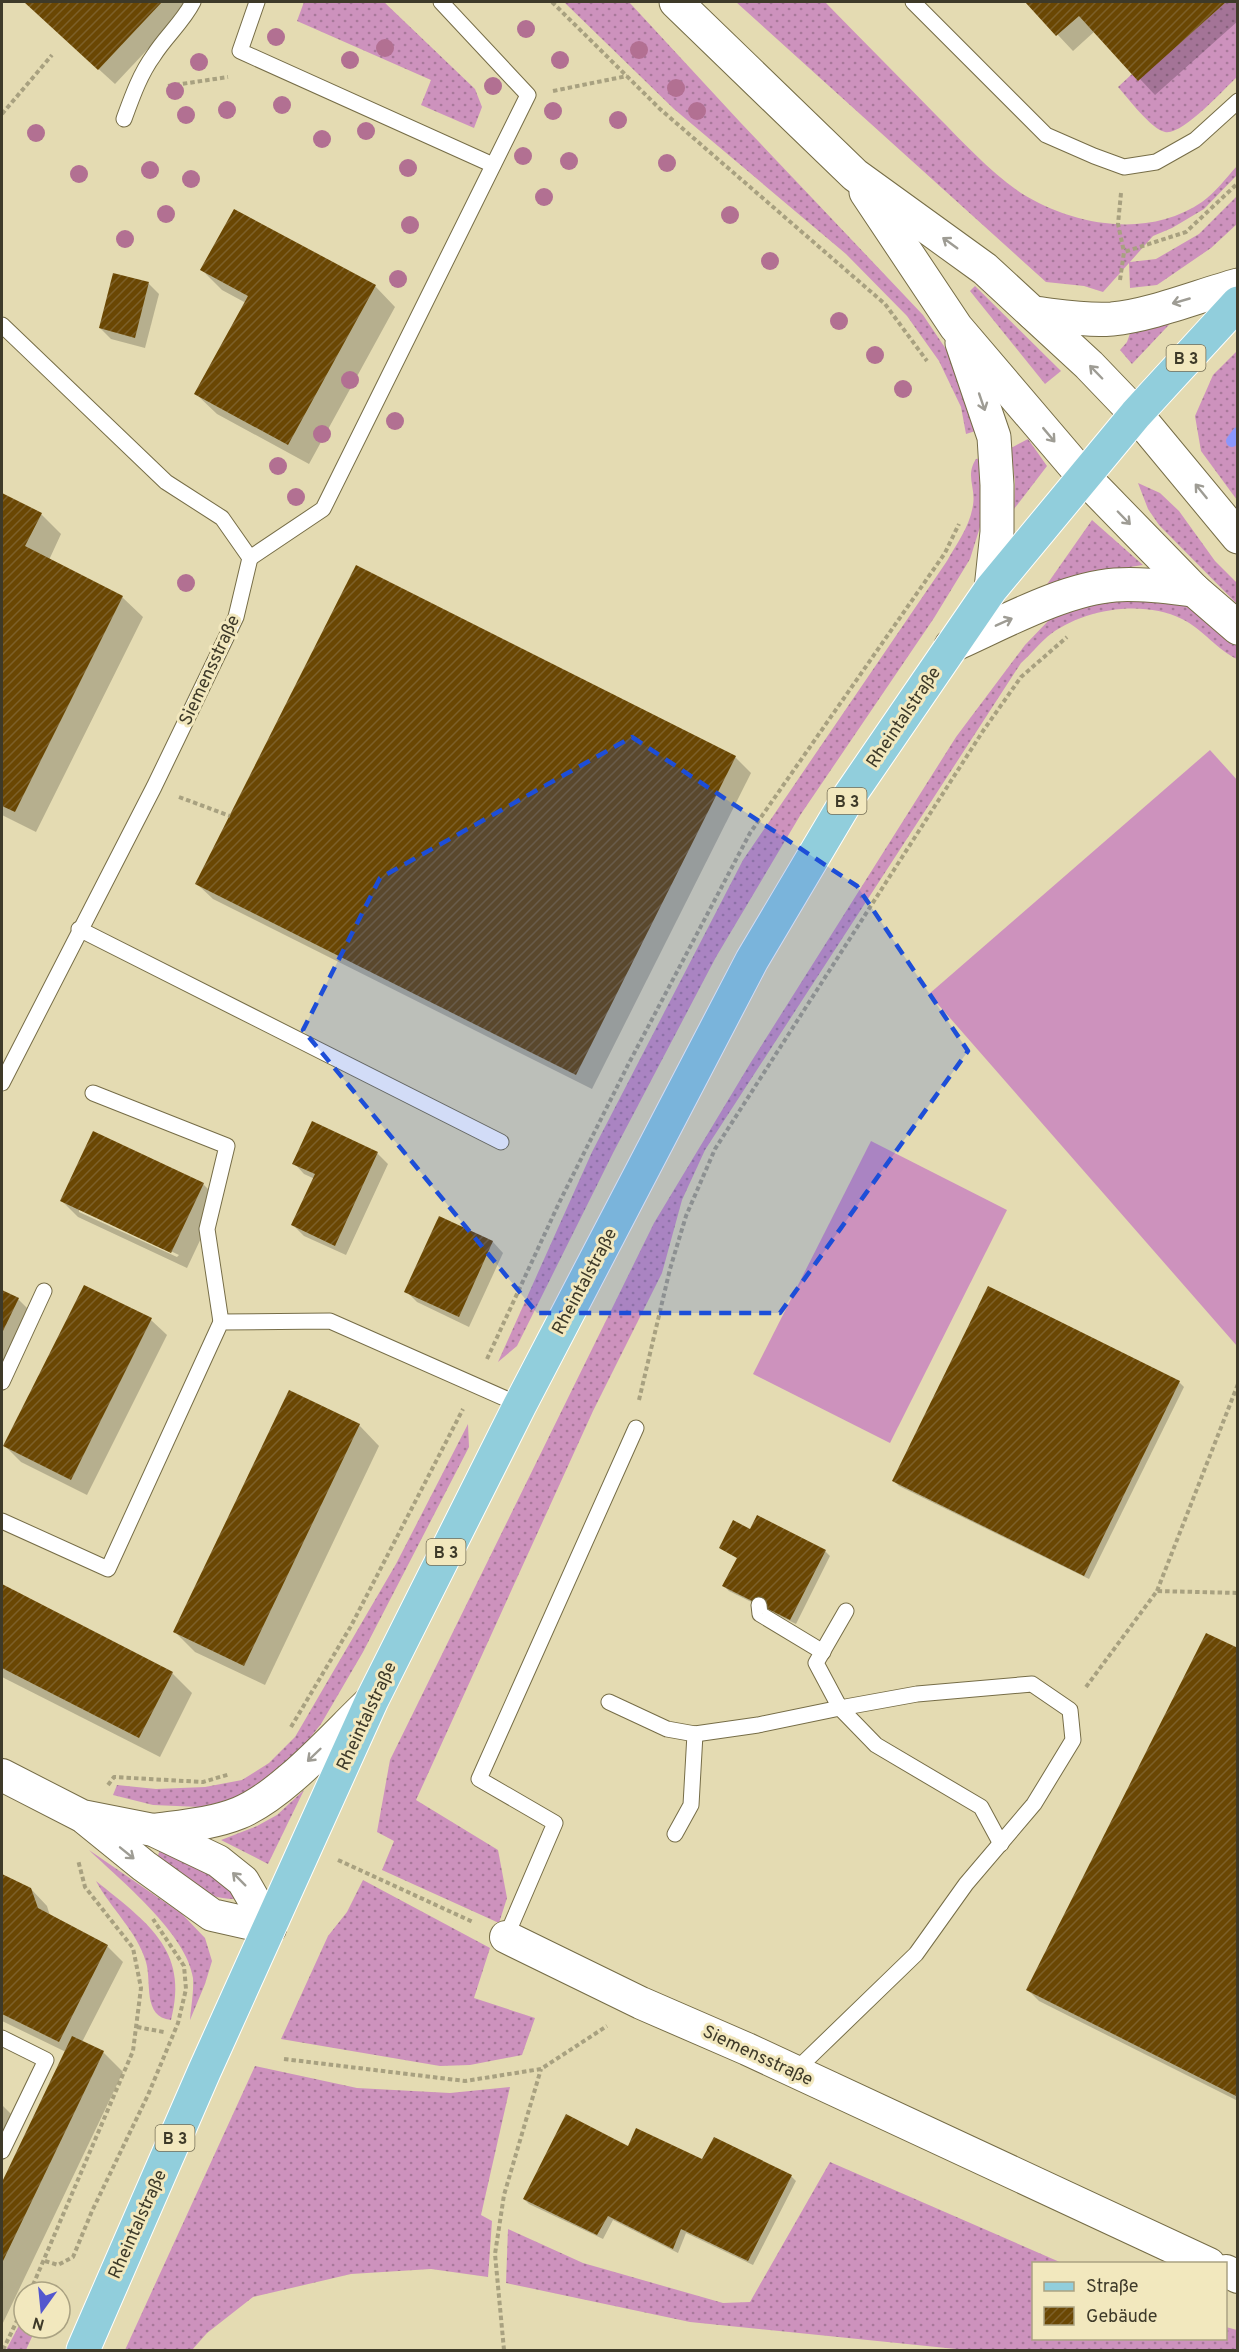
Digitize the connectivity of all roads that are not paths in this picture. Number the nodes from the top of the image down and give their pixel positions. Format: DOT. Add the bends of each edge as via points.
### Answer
graph roads {
  1 [pos="193,2"];
  2 [pos="257,2"];
  3 [pos="441,2"];
  4 [pos="676,2"];
  5 [pos="913,2"];
  6 [pos="1238,101"];
  7 [pos="124,119"];
  8 [pos="493,165"];
  9 [pos="855,176"];
  10 [pos="1238,285"];
  11 [pos="1238,303"];
  12 [pos="1033,313"];
  13 [pos="2,325"];
  14 [pos="956,327"];
  15 [pos="1136,414"];
  16 [pos="1083,476"];
  17 [pos="1238,537"];
  18 [pos="250,558"];
  19 [pos="991,589"];
  20 [pos="1194,590"];
  21 [pos="1238,628"];
  22 [pos="951,646"];
  23 [pos="79,929"];
  24 [pos="2,1083"];
  25 [pos="93,1093"];
  26 [pos="501,1142"];
  27 [pos="44,1291"];
  28 [pos="221,1322"];
  29 [pos="2,1382"];
  30 [pos="520,1405"];
  31 [pos="636,1428"];
  32 [pos="2,1521"];
  33 [pos="759,1605"];
  34 [pos="846,1611"];
  35 [pos="823,1652"];
  36 [pos="372,1700"];
  37 [pos="609,1702"];
  38 [pos="840,1708"];
  39 [pos="695,1734"];
  40 [pos="2,1775"];
  41 [pos="82,1816"];
  42 [pos="153,1830"];
  43 [pos="675,1834"];
  44 [pos="1002,1844"];
  45 [pos="270,1928"];
  46 [pos="506,1937"];
  47 [pos="2,2038"];
  48 [pos="794,2072"];
  49 [pos="2,2151"];
  50 [pos="1205,2262"];
  51 [pos="83,2350"];
  1 -- 7 [label="lane" via="153,55"];
  2 -- 8 [label="lane" via="240,51"];
  3 -- 8 [label="lane" via="528,95"];
  4 -- 9 [label="street"];
  5 -- 6 [label="lane" via="1046,135 1124,167 1156,162 1195,140"];
  8 -- 18 [label="lane" via="323,509"];
  12 -- 9 [label="street, one-way" via="985,269"];
  9 -- 14 [label="street"];
  10 -- 12 [label="street, one-way" via="1113,319"];
  11 -- 15 [label="main road, Rheintalstraße / B 3"];
  15 -- 12 [label="street, one-way"];
  13 -- 18 [label="lane" via="166,482 222,518"];
  14 -- 16 [label="street, one-way"];
  14 -- 19 [label="street, one-way" via="994,437 997,532"];
  15 -- 16 [label="main road, Rheintalstraße / B 3"];
  17 -- 15 [label="street, one-way"];
  16 -- 19 [label="main road, Rheintalstraße / B 3"];
  16 -- 20 [label="street, one-way"];
  18 -- 23 [label="lane, Siemensstraße" via="236,616"];
  19 -- 22 [label="main road, Rheintalstraße / B 3"];
  20 -- 21 [label="street"];
  22 -- 20 [label="street, one-way" via="1084,591 1115,585"];
  22 -- 30 [label="main road, Rheintalstraße / B 3" via="850,795 752,960"];
  23 -- 24 [label="lane, Siemensstraße"];
  23 -- 26 [label="lane"];
  25 -- 28 [label="lane" via="227,1146 207,1229"];
  27 -- 29 [label="lane"];
  28 -- 30 [label="lane" via="330,1321"];
  28 -- 32 [label="lane" via="108,1569"];
  30 -- 36 [label="main road, Rheintalstraße / B 3"];
  31 -- 46 [label="lane" via="479,1779 555,1823"];
  33 -- 35 [label="lane" via="760,1614"];
  34 -- 35 [label="lane"];
  35 -- 38 [label="lane" via="816,1663"];
  36 -- 42 [label="street, one-way" via="264,1800 215,1821"];
  36 -- 45 [label="main road, Rheintalstraße / B 3"];
  37 -- 39 [label="lane" via="667,1729"];
  38 -- 39 [label="lane"];
  38 -- 44 [label="lane" via="876,1745 981,1807"];
  38 -- 44 [label="lane" via="917,1694 1032,1684 1070,1710 1074,1740 1034,1804"];
  39 -- 43 [label="lane" via="691,1805"];
  40 -- 41 [label="street"];
  41 -- 42 [label="street"];
  41 -- 45 [label="street, one-way" via="212,1916"];
  45 -- 42 [label="street, one-way" via="243,1881 218,1861"];
  44 -- 48 [label="lane" via="966,1884 916,1954"];
  45 -- 51 [label="main road, Rheintalstraße / B 3"];
  46 -- 48 [label="street, Siemensstraße"];
  47 -- 49 [label="lane" via="46,2060"];
  48 -- 50 [label="street, Siemensstraße"];
}
